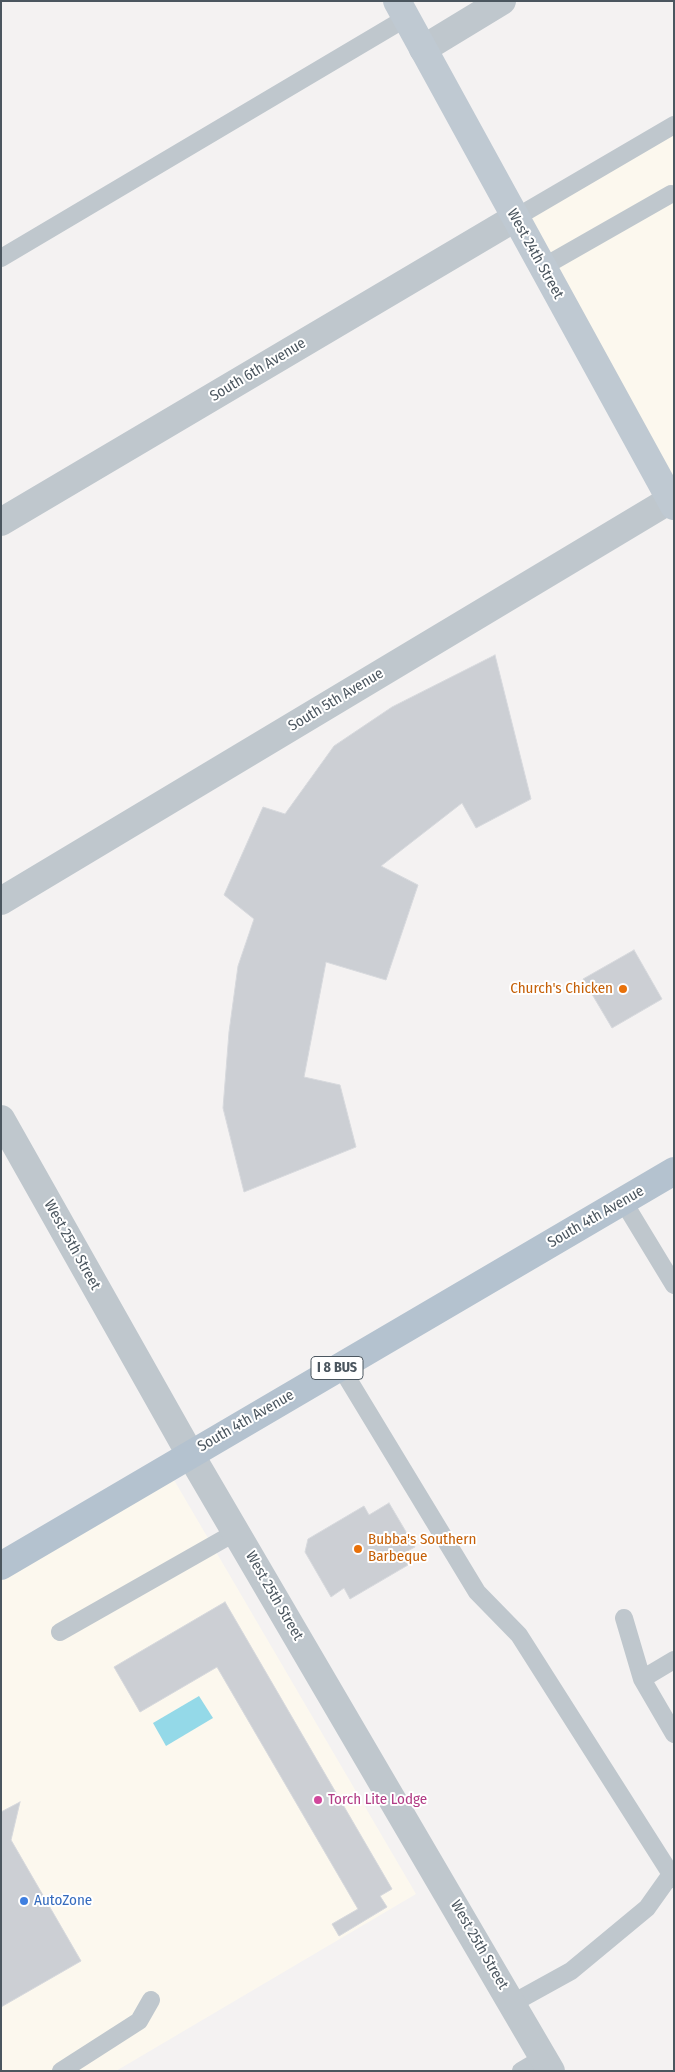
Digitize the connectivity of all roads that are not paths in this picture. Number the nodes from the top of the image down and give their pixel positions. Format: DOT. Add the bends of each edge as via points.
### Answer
graph roads {
  1 [pos="502,1"];
  2 [pos="402,10"];
  3 [pos="423,49"];
  4 [pos="674,125"];
  5 [pos="671,194"];
  6 [pos="515,218"];
  7 [pos="1,258"];
  8 [pos="543,267"];
  9 [pos="672,501"];
  10 [pos="1,522"];
  11 [pos="1,901"];
  12 [pos="1,1119"];
  13 [pos="674,1171"];
  14 [pos="624,1201"];
  15 [pos="674,1285"];
  16 [pos="340,1366"];
  17 [pos="190,1454"];
  18 [pos="236,1532"];
  19 [pos="1,1566"];
  20 [pos="624,1618"];
  21 [pos="60,1632"];
  22 [pos="674,1660"];
  23 [pos="642,1679"];
  24 [pos="674,1734"];
  25 [pos="673,1874"];
  26 [pos="151,2000"];
  27 [pos="513,2004"];
  28 [pos="538,2066"];
  29 [pos="61,2071"];
  1 -- 3 [label="street"];
  2 -- 3 [label="main road, West 24th Street"];
  2 -- 7 [label="lane"];
  3 -- 6 [label="main road, West 24th Street"];
  4 -- 6 [label="lane"];
  5 -- 8 [label="lane"];
  6 -- 8 [label="main road, West 24th Street"];
  6 -- 10 [label="street, South 6th Avenue"];
  8 -- 9 [label="main road, West 24th Street"];
  9 -- 11 [label="street, South 5th Avenue"];
  12 -- 17 [label="street, West 25th Street"];
  13 -- 14 [label="main road, South 4th Avenue / I 8 BUS"];
  14 -- 15 [label="lane"];
  14 -- 16 [label="main road, South 4th Avenue / I 8 BUS"];
  16 -- 17 [label="main road, South 4th Avenue / I 8 BUS"];
  16 -- 25 [label="lane" via="476,1592 519,1636"];
  17 -- 18 [label="street, West 25th Street"];
  17 -- 19 [label="main road, South 4th Avenue / I 8 BUS"];
  18 -- 21 [label="lane"];
  18 -- 27 [label="street, West 25th Street"];
  20 -- 23 [label="lane"];
  22 -- 23 [label="lane"];
  23 -- 24 [label="lane"];
  25 -- 27 [label="lane" via="647,1908 571,1971"];
  26 -- 29 [label="lane" via="139,2021"];
  27 -- 28 [label="street, West 25th Street"];
}
